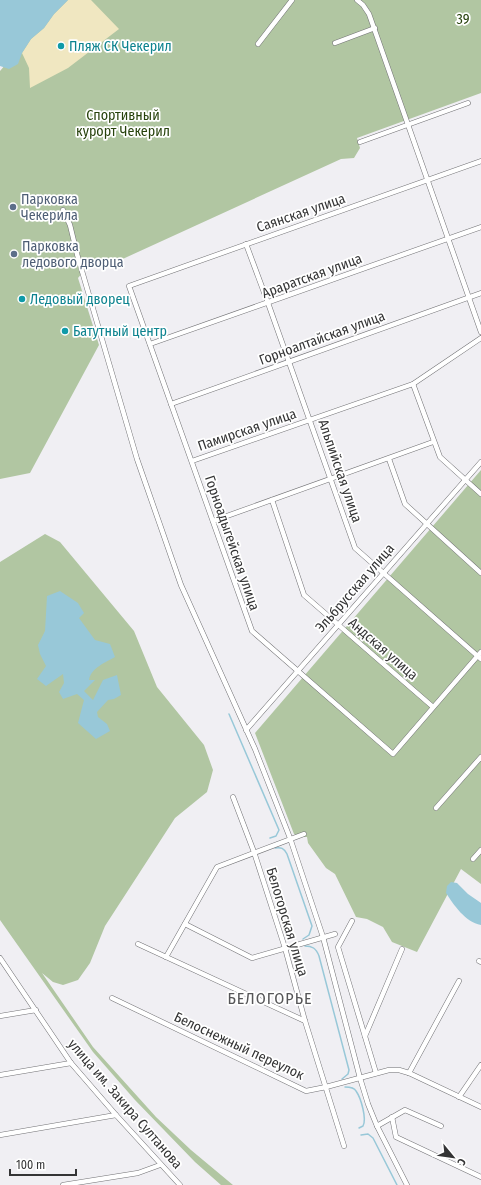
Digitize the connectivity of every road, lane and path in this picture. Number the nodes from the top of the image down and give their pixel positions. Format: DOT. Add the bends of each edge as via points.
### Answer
graph roads {
  1 [pos="292,0"];
  2 [pos="357,0"];
  3 [pos="374,28"];
  4 [pos="335,43"];
  5 [pos="258,44"];
  6 [pos="468,103"];
  7 [pos="408,125"];
  8 [pos="360,142"];
  9 [pos="481,161"];
  10 [pos="427,181"];
  11 [pos="63,210"];
  12 [pos="481,227"];
  13 [pos="448,239"];
  14 [pos="246,244"];
  15 [pos="129,286"];
  16 [pos="481,293"];
  17 [pos="469,297"];
  18 [pos="268,303"];
  19 [pos="481,332"];
  20 [pos="481,338"];
  21 [pos="150,344"];
  22 [pos="289,362"];
  23 [pos="413,384"];
  24 [pos="171,404"];
  25 [pos="310,420"];
  26 [pos="433,442"];
  27 [pos="389,458"];
  28 [pos="192,462"];
  29 [pos="481,462"];
  30 [pos="330,479"];
  31 [pos="465,480"];
  32 [pos="481,494"];
  33 [pos="272,500"];
  34 [pos="213,521"];
  35 [pos="426,524"];
  36 [pos="481,573"];
  37 [pos="384,574"];
  38 [pos="338,625"];
  39 [pos="480,656"];
  40 [pos="297,670"];
  41 [pos="433,707"];
  42 [pos="246,730"];
  43 [pos="481,757"];
  44 [pos="233,797"];
  45 [pos="436,808"];
  46 [pos="304,834"];
  47 [pos="290,838"];
  48 [pos="481,850"];
  49 [pos="254,852"];
  50 [pos="473,859"];
  51 [pos="352,921"];
  52 [pos="184,924"];
  53 [pos="334,934"];
  54 [pos="323,937"];
  55 [pos="138,944"];
  56 [pos="285,948"];
  57 [pos="402,949"];
  58 [pos="166,956"];
  59 [pos="0,958"];
  60 [pos="459,981"];
  61 [pos="112,998"];
  62 [pos="36,1010"];
  63 [pos="0,1016"];
  64 [pos="305,1021"];
  65 [pos="364,1036"];
  66 [pos="71,1063"];
  67 [pos="481,1065"];
  68 [pos="376,1073"];
  69 [pos="409,1073"];
  70 [pos="0,1075"];
  71 [pos="360,1078"];
  72 [pos="326,1087"];
  73 [pos="459,1097"];
  74 [pos="481,1107"];
  75 [pos="116,1115"];
  76 [pos="392,1117"];
  77 [pos="377,1126"];
  78 [pos="441,1126"];
  79 [pos="0,1135"];
  80 [pos="344,1146"];
  81 [pos="160,1165"];
  82 [pos="481,1177"];
  83 [pos="63,1185"];
  84 [pos="180,1185"];
  85 [pos="407,1185"];
  1 -- 5 [label="street"];
  2 -- 3 [label="street" via="369,14"];
  3 -- 4 [label="street"];
  3 -- 7 [label="street"];
  6 -- 7 [label="street"];
  7 -- 8 [label="street"];
  7 -- 10 [label="street"];
  9 -- 10 [label="street, Саянская улица"];
  10 -- 13 [label="street"];
  10 -- 14 [label="street, Саянская улица"];
  11 -- 42 [label="street" via="70,225 137,459 181,585"];
  12 -- 13 [label="street, Араратская улица"];
  13 -- 17 [label="street"];
  13 -- 18 [label="street, Араратская улица"];
  14 -- 15 [label="street, Саянская улица"];
  14 -- 18 [label="street, Альпийская улица"];
  15 -- 21 [label="street, Горноадыгейская улица"];
  16 -- 17 [label="street, Горноалтайская улица"];
  17 -- 19 [label="street"];
  17 -- 22 [label="street, Горноалтайская улица"];
  18 -- 21 [label="street, Араратская улица"];
  18 -- 22 [label="street, Альпийская улица"];
  20 -- 23 [label="street, Памирская улица"];
  21 -- 24 [label="street, Горноадыгейская улица"];
  22 -- 24 [label="street, Горноалтайская улица"];
  22 -- 25 [label="street, Альпийская улица"];
  23 -- 25 [label="street, Памирская улица"];
  23 -- 26 [label="street"];
  24 -- 28 [label="street, Горноадыгейская улица"];
  25 -- 28 [label="street, Памирская улица"];
  25 -- 30 [label="street, Альпийская улица"];
  26 -- 27 [label="street"];
  26 -- 31 [label="street" via="440,457"];
  27 -- 30 [label="street"];
  27 -- 35 [label="street" via="405,504"];
  28 -- 34 [label="street, Горноадыгейская улица"];
  29 -- 31 [label="street, Эльбрусская улица"];
  30 -- 33 [label="street"];
  30 -- 37 [label="street, Альпийская улица" via="355,548"];
  31 -- 32 [label="street"];
  31 -- 35 [label="street, Эльбрусская улица"];
  33 -- 34 [label="street"];
  33 -- 38 [label="street, Андская улица" via="304,595"];
  34 -- 40 [label="street, Горноадыгейская улица" via="252,631"];
  35 -- 36 [label="street"];
  35 -- 37 [label="street, Эльбрусская улица"];
  37 -- 38 [label="street, Эльбрусская улица"];
  37 -- 39 [label="street, Альпийская улица"];
  38 -- 40 [label="street, Эльбрусская улица"];
  38 -- 41 [label="street, Андская улица"];
  39 -- 41 [label="street"];
  40 -- 41 [label="street, Горноадыгейская улица" via="393,754"];
  40 -- 42 [label="street, Эльбрусская улица"];
  42 -- 47 [label="street"];
  43 -- 45 [label="street"];
  44 -- 49 [label="street, Белогорская улица"];
  46 -- 47 [label="street"];
  47 -- 49 [label="street"];
  47 -- 54 [label="street"];
  48 -- 50 [label="street"];
  49 -- 52 [label="street" via="217,867"];
  49 -- 56 [label="street, Белогорская улица"];
  51 -- 65 [label="street" via="338,947"];
  52 -- 56 [label="street" via="252,958"];
  52 -- 58 [label="street"];
  53 -- 54 [label="street"];
  54 -- 56 [label="street"];
  54 -- 71 [label="street"];
  55 -- 58 [label="street"];
  56 -- 64 [label="street, Белогорская улица"];
  57 -- 65 [label="street"];
  58 -- 64 [label="street"];
  59 -- 62 [label="street, улица им. Закира Султанова"];
  60 -- 69 [label="street"];
  61 -- 72 [label="street, Белоснежный переулок" via="306,1091"];
  62 -- 63 [label="street"];
  62 -- 66 [label="street, улица им. Закира Султанова"];
  64 -- 72 [label="street, Белогорская улица"];
  65 -- 68 [label="street"];
  66 -- 70 [label="street"];
  66 -- 75 [label="street, улица им. Закира Султанова"];
  67 -- 73 [label="street"];
  68 -- 69 [label="street, Белоснежный переулок" via="389,1070"];
  68 -- 71 [label="street, Белоснежный переулок"];
  69 -- 73 [label="street, Белоснежный переулок"];
  71 -- 72 [label="street, Белоснежный переулок"];
  71 -- 77 [label="street"];
  72 -- 80 [label="street, Белогорская улица"];
  73 -- 74 [label="street, Белоснежный переулок"];
  75 -- 79 [label="street"];
  75 -- 81 [label="street, улица им. Закира Султанова"];
  76 -- 77 [label="street"];
  76 -- 78 [label="street" via="405,1110"];
  76 -- 82 [label="street" via="396,1137"];
  77 -- 85 [label="street"];
  81 -- 83 [label="street" via="138,1172"];
  81 -- 84 [label="street, улица им. Закира Султанова"];
}
